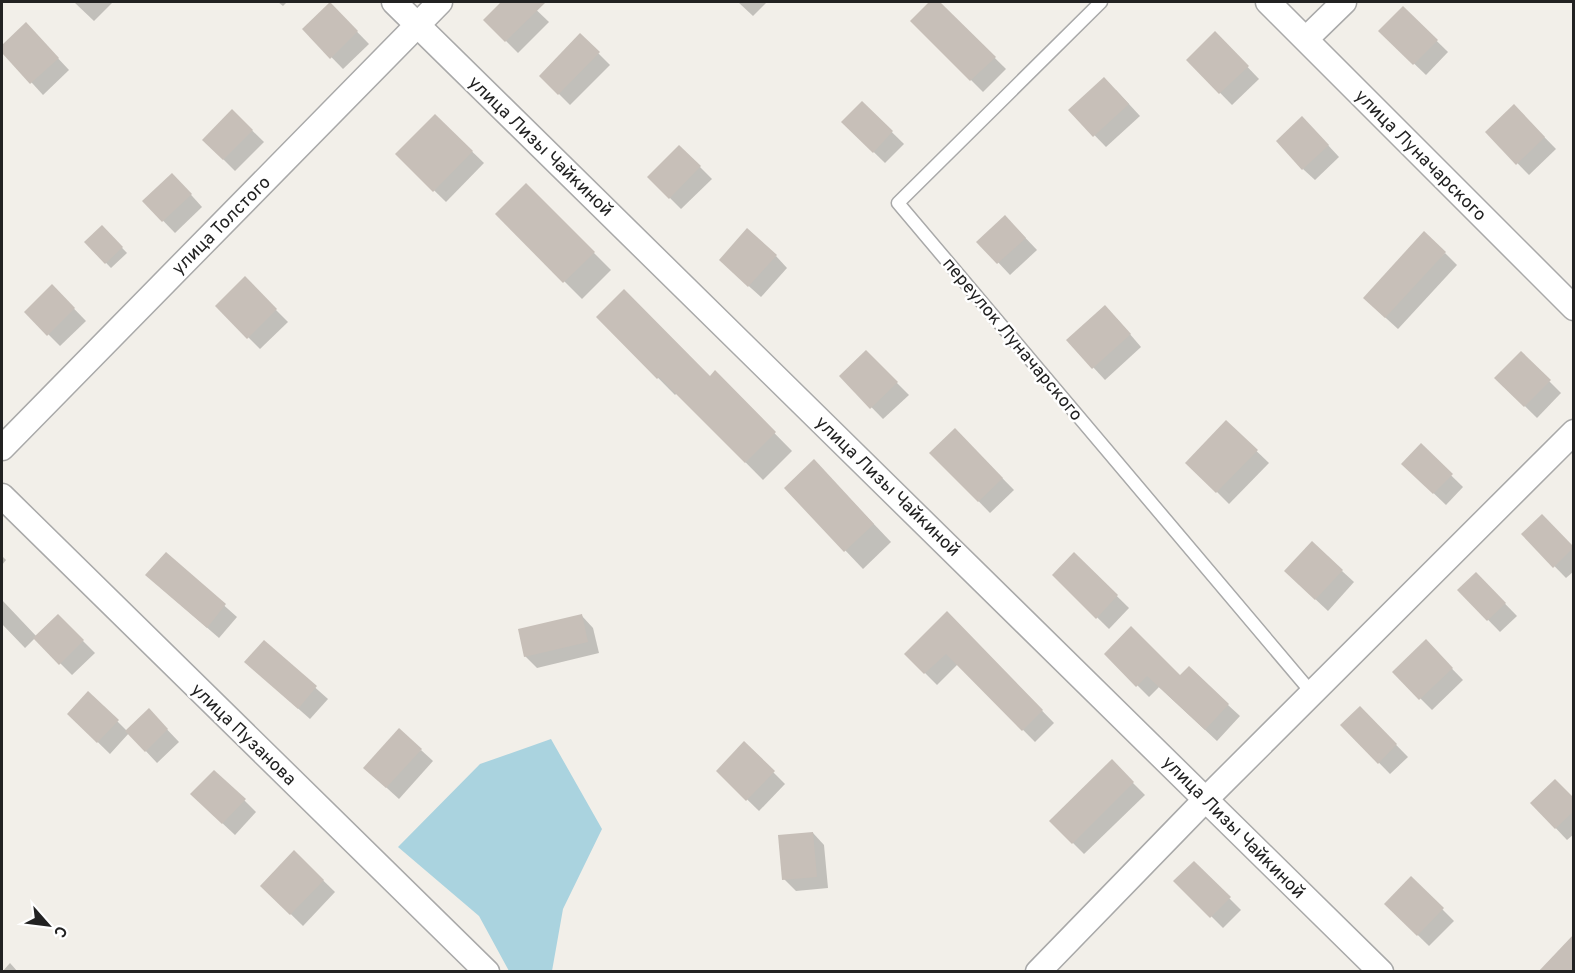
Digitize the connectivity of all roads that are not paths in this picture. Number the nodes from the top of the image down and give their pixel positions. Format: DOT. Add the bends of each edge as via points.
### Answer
graph roads {
  1 [pos="394,2"];
  2 [pos="440,2"];
  3 [pos="1101,2"];
  4 [pos="1268,2"];
  5 [pos="1344,2"];
  6 [pos="418,25"];
  7 [pos="1306,39"];
  8 [pos="1574,308"];
  9 [pos="1574,432"];
  10 [pos="2,448"];
  11 [pos="2,496"];
  12 [pos="1312,693"];
  13 [pos="1206,799"];
  14 [pos="487,972"];
  15 [pos="1038,972"];
  16 [pos="1381,972"];
  1 -- 6 [label="street, улица Лизы Чайкиной"];
  2 -- 6 [label="street, улица Толстого"];
  3 -- 12 [label="lane, переулок Луначарского" via="898,203"];
  4 -- 7 [label="street, улица Луначарского"];
  5 -- 7 [label="street"];
  6 -- 10 [label="street, улица Толстого"];
  6 -- 13 [label="street, улица Лизы Чайкиной"];
  7 -- 8 [label="street, улица Луначарского"];
  9 -- 12 [label="street"];
  11 -- 14 [label="street, улица Пузанова"];
  12 -- 13 [label="street"];
  13 -- 15 [label="street"];
  13 -- 16 [label="street, улица Лизы Чайкиной"];
}
